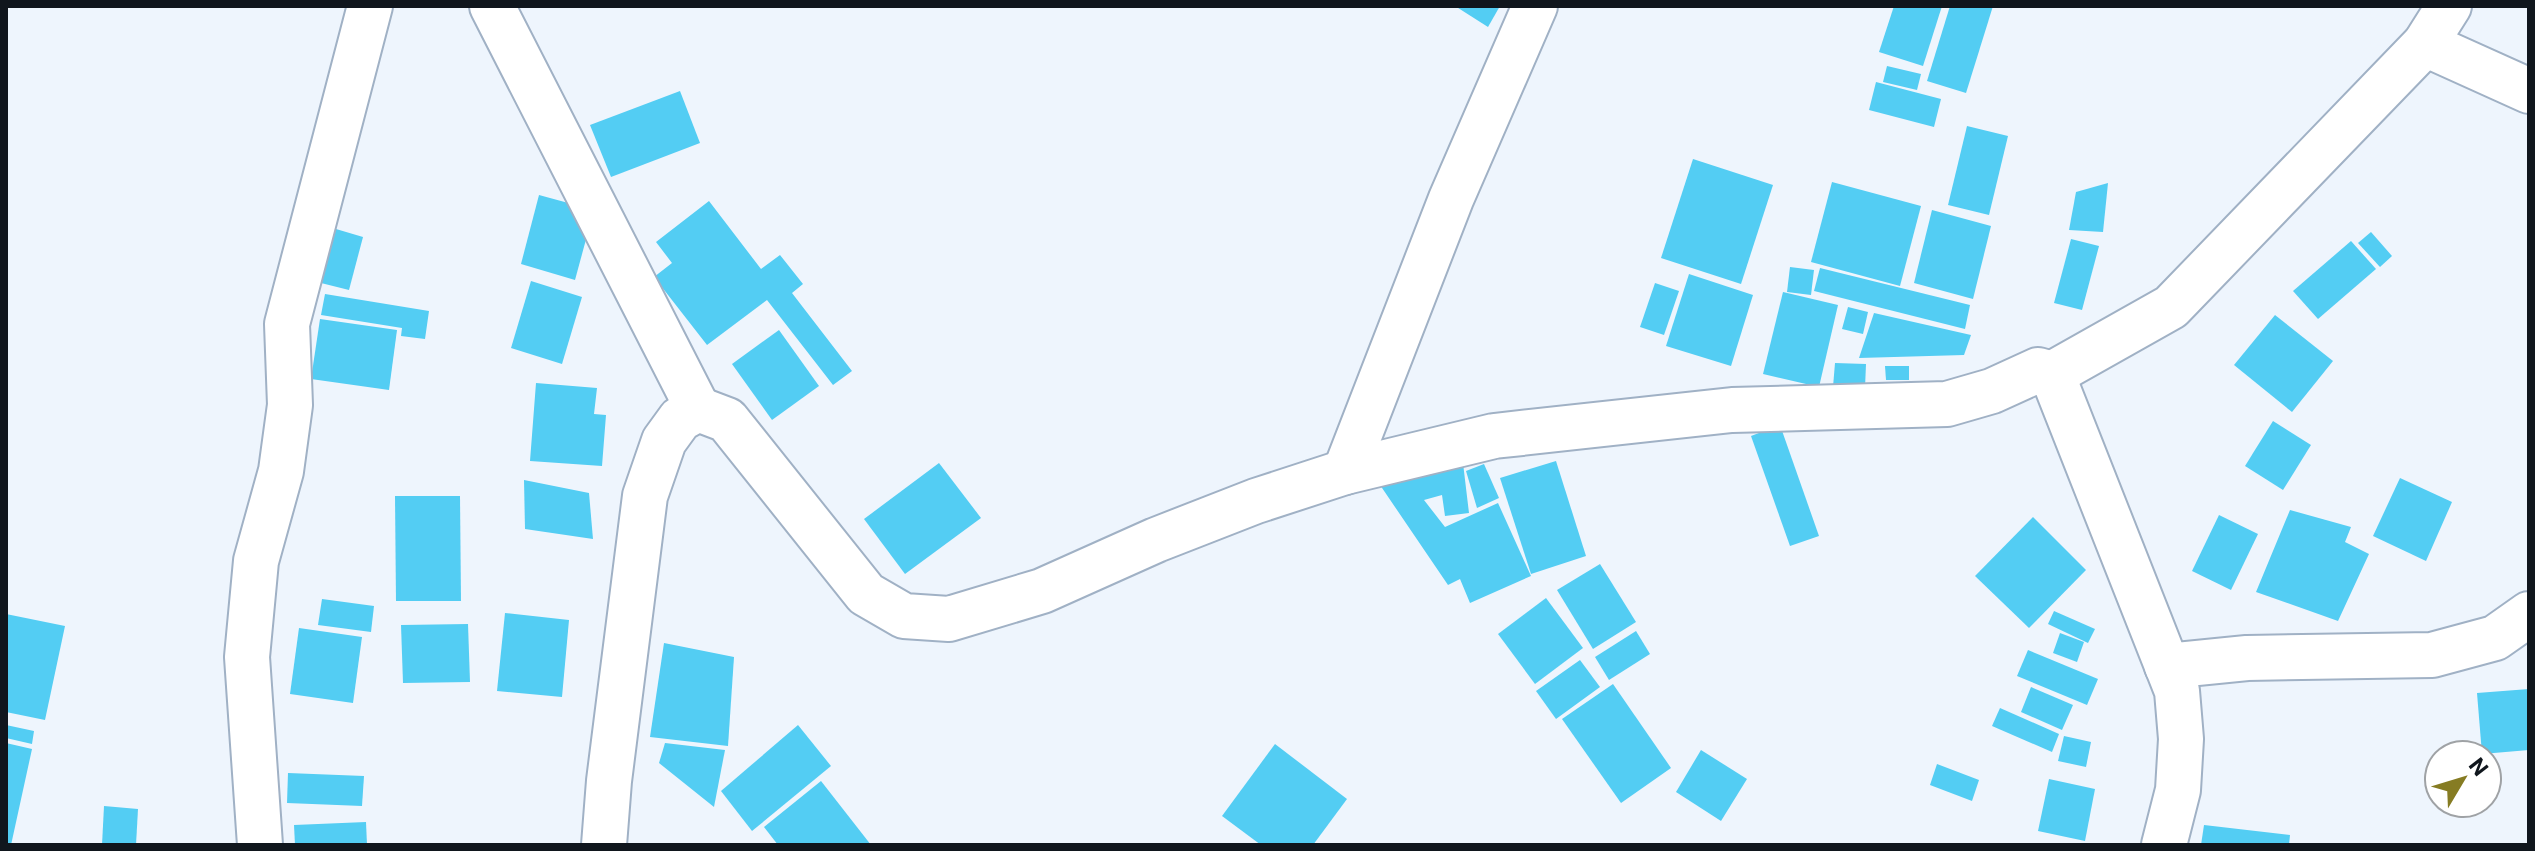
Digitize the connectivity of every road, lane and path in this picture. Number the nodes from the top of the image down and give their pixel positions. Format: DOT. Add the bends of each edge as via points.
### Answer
graph roads {
  1 [pos="370,6"];
  2 [pos="492,6"];
  3 [pos="1535,6"];
  4 [pos="2449,6"];
  5 [pos="2425,44"];
  6 [pos="2529,91"];
  7 [pos="2052,374"];
  8 [pos="698,409"];
  9 [pos="1345,472"];
  10 [pos="2529,614"];
  11 [pos="2167,666"];
  12 [pos="260,845"];
  13 [pos="604,845"];
  14 [pos="2164,845"];
  1 -- 12 [label="street" via="287,324 290,405 281,471 256,561 247,657"];
  2 -- 8 [label="street"];
  3 -- 9 [label="street" via="1451,199"];
  4 -- 5 [label="street"];
  5 -- 6 [label="street"];
  5 -- 7 [label="street" via="2171,307"];
  7 -- 9 [label="street" via="2038,370 1947,404 1732,410 1494,436"];
  7 -- 11 [label="street"];
  8 -- 9 [label="street" via="727,420 866,594 904,616 949,619 1042,591 1156,540"];
  8 -- 13 [label="street" via="680,419 664,441 645,496"];
  10 -- 11 [label="street" via="2495,638 2432,655 2247,658"];
  11 -- 14 [label="street" via="2177,691 2181,739 2178,790"];
}
